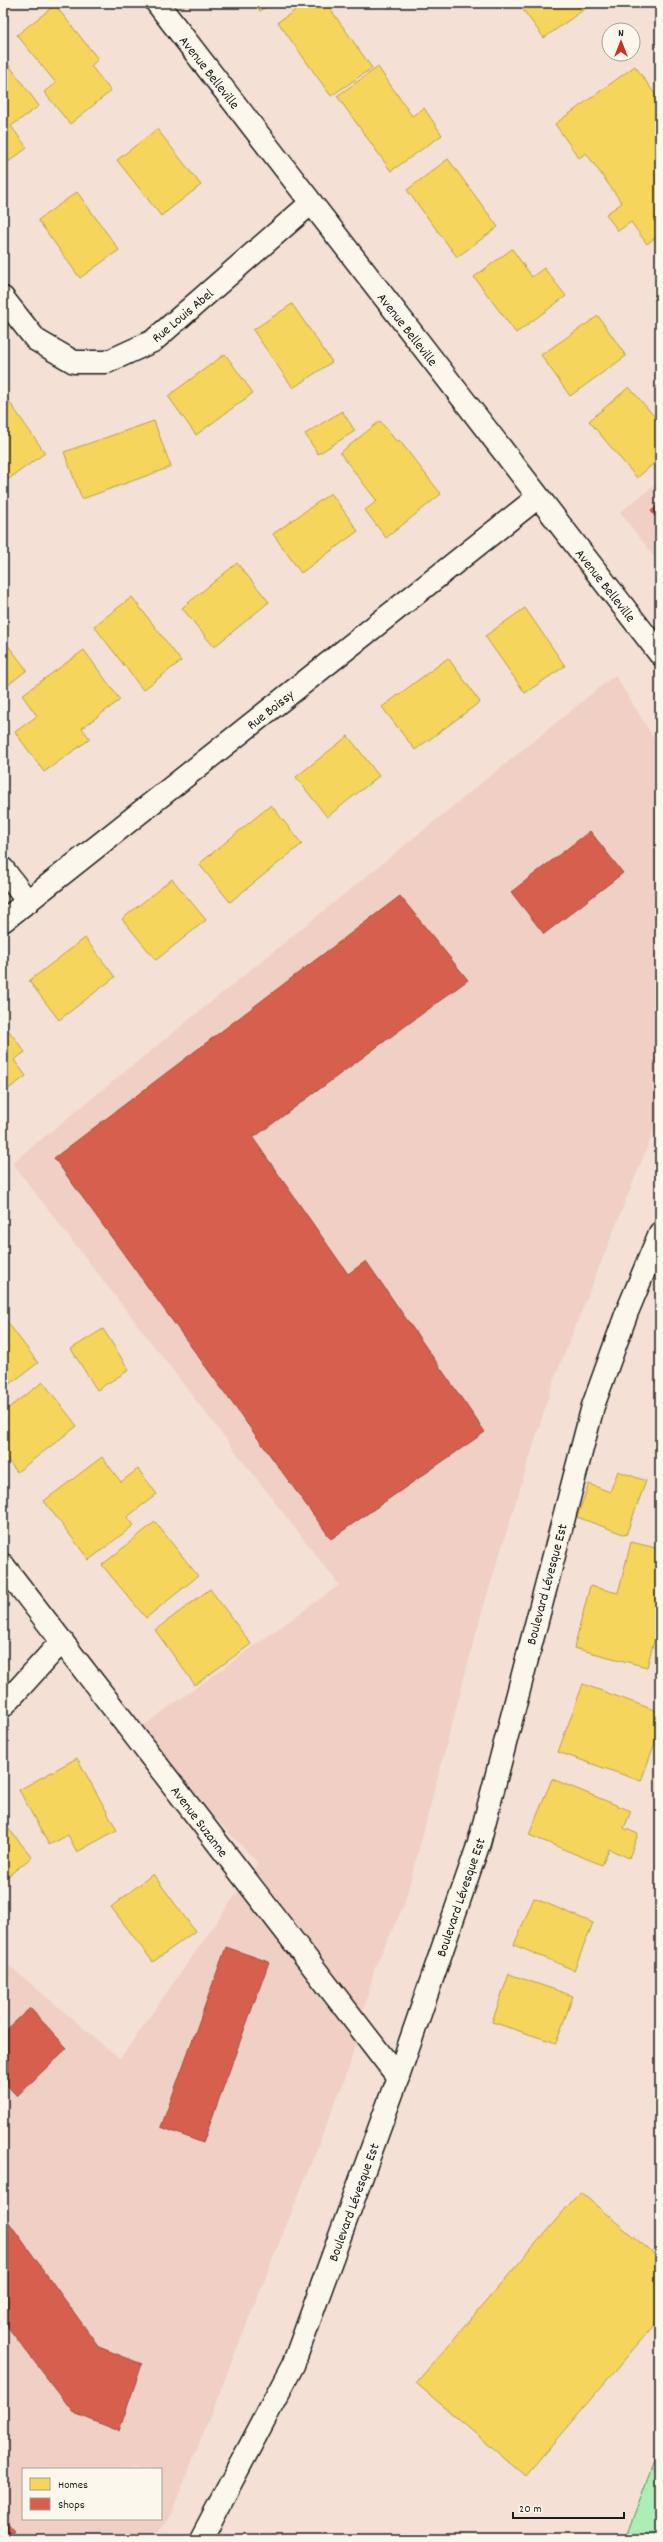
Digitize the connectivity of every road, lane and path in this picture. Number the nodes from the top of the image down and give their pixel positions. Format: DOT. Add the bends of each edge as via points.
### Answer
graph roads {
  1 [pos="156,3"];
  2 [pos="312,203"];
  3 [pos="3,298"];
  4 [pos="538,497"];
  5 [pos="660,654"];
  6 [pos="3,869"];
  7 [pos="28,902"];
  8 [pos="3,921"];
  9 [pos="660,1233"];
  10 [pos="3,1565"];
  11 [pos="62,1641"];
  12 [pos="3,1706"];
  13 [pos="398,2077"];
  14 [pos="201,2539"];
  1 -- 2 [label="street, Avenue Belleville"];
  2 -- 3 [label="street, Rue Louis Abel" via="152,341 108,362 74,362 36,340"];
  2 -- 4 [label="street, Avenue Belleville"];
  4 -- 5 [label="street, Avenue Belleville"];
  4 -- 7 [label="street, Rue Boissy"];
  6 -- 7 [label="street"];
  7 -- 8 [label="street, Rue Boissy"];
  9 -- 13 [label="street, Boulevard Lévesque Est" via="627,1312 593,1406 479,1843"];
  10 -- 11 [label="street, Avenue Suzanne"];
  11 -- 12 [label="street"];
  11 -- 13 [label="street, Avenue Suzanne"];
  13 -- 14 [label="street, Boulevard Lévesque Est" via="293,2365"];
}
